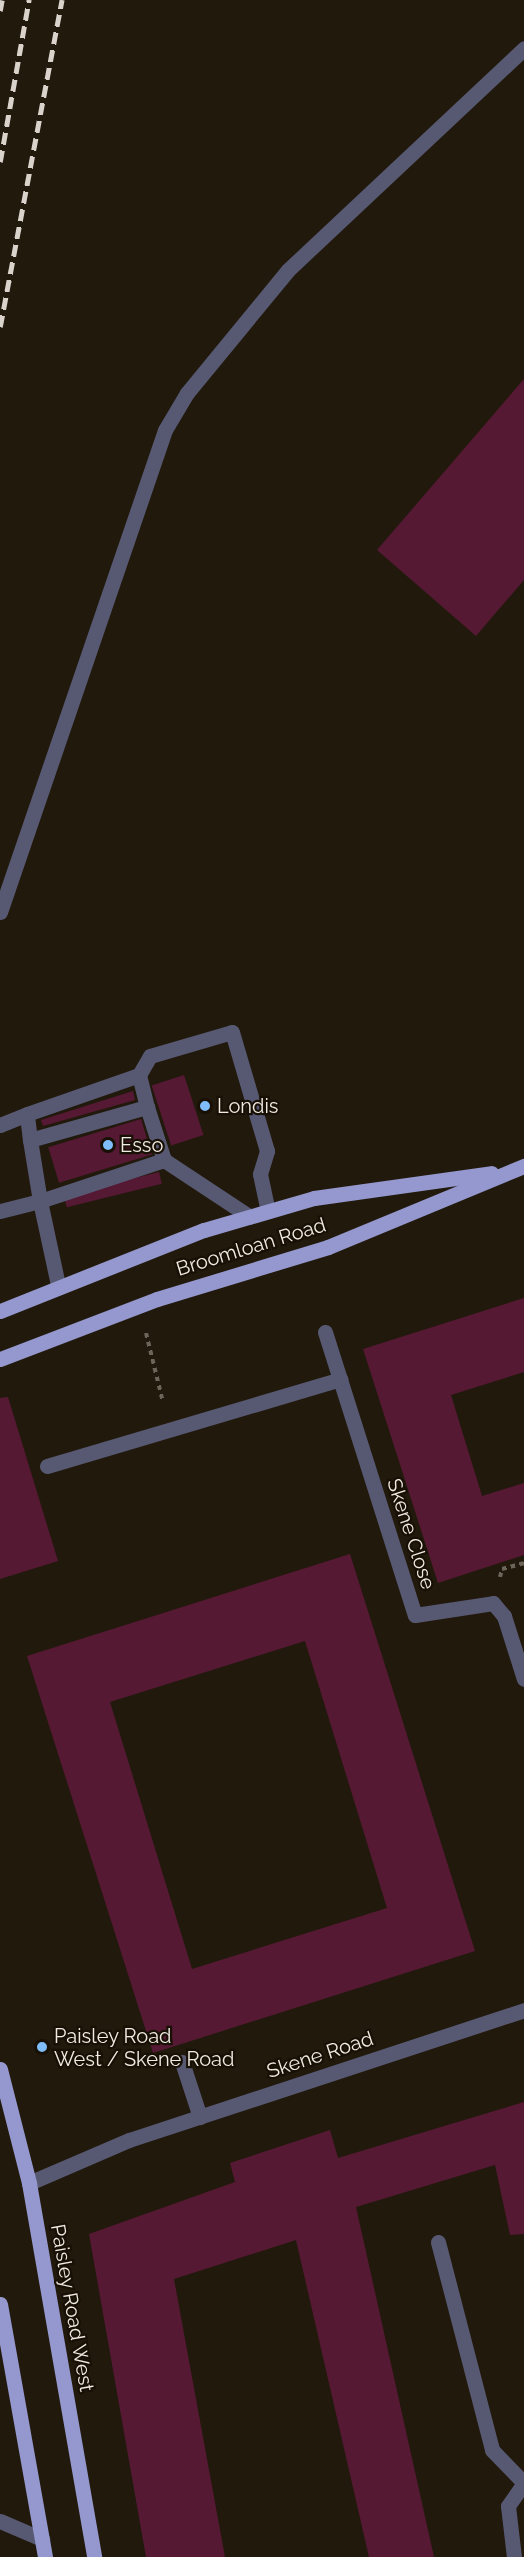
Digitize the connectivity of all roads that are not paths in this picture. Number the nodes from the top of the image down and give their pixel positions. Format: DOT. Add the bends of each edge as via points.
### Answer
graph roads {
  1 [pos="524,48"];
  2 [pos="0,912"];
  3 [pos="139,1075"];
  4 [pos="147,1107"];
  5 [pos="27,1114"];
  6 [pos="0,1125"];
  7 [pos="30,1140"];
  8 [pos="164,1160"];
  9 [pos="518,1168"];
  10 [pos="40,1201"];
  11 [pos="0,1211"];
  12 [pos="268,1211"];
  13 [pos="250,1217"];
  14 [pos="58,1285"];
  15 [pos="0,1311"];
  16 [pos="325,1332"];
  17 [pos="0,1359"];
  18 [pos="340,1380"];
  19 [pos="47,1466"];
  20 [pos="524,1679"];
  21 [pos="524,2010"];
  22 [pos="182,2062"];
  23 [pos="0,2069"];
  24 [pos="200,2117"];
  25 [pos="29,2183"];
  26 [pos="438,2242"];
  27 [pos="0,2304"];
  28 [pos="524,2483"];
  29 [pos="0,2522"];
  30 [pos="42,2539"];
  31 [pos="45,2557"];
  32 [pos="94,2557"];
  33 [pos="514,2557"];
  1 -- 2 [label="street" via="288,270 165,430"];
  3 -- 4 [label="street"];
  3 -- 5 [label="street"];
  3 -- 12 [label="street" via="150,1056 232,1032 267,1151 260,1174"];
  4 -- 7 [label="street"];
  4 -- 8 [label="street"];
  5 -- 6 [label="street"];
  5 -- 7 [label="street"];
  7 -- 10 [label="street"];
  8 -- 10 [label="street"];
  8 -- 13 [label="street"];
  9 -- 12 [label="main road, Broomloan Road" via="314,1198"];
  9 -- 17 [label="main road, Broomloan Road" via="328,1247 139,1305"];
  10 -- 11 [label="street"];
  10 -- 14 [label="street"];
  12 -- 13 [label="main road, Broomloan Road"];
  13 -- 14 [label="main road, Broomloan Road"];
  14 -- 15 [label="main road, Broomloan Road"];
  16 -- 18 [label="street, Skene Close"];
  18 -- 19 [label="street"];
  18 -- 20 [label="street, Skene Close" via="415,1615 493,1604 504,1616"];
  21 -- 24 [label="street, Skene Road"];
  22 -- 24 [label="street"];
  23 -- 25 [label="main road, Paisley Road West"];
  24 -- 25 [label="street, Skene Road" via="129,2140"];
  25 -- 32 [label="main road, Paisley Road West"];
  26 -- 28 [label="street" via="492,2450"];
  27 -- 30 [label="main road"];
  28 -- 33 [label="street" via="508,2506"];
  29 -- 30 [label="street"];
  30 -- 31 [label="main road"];
}
